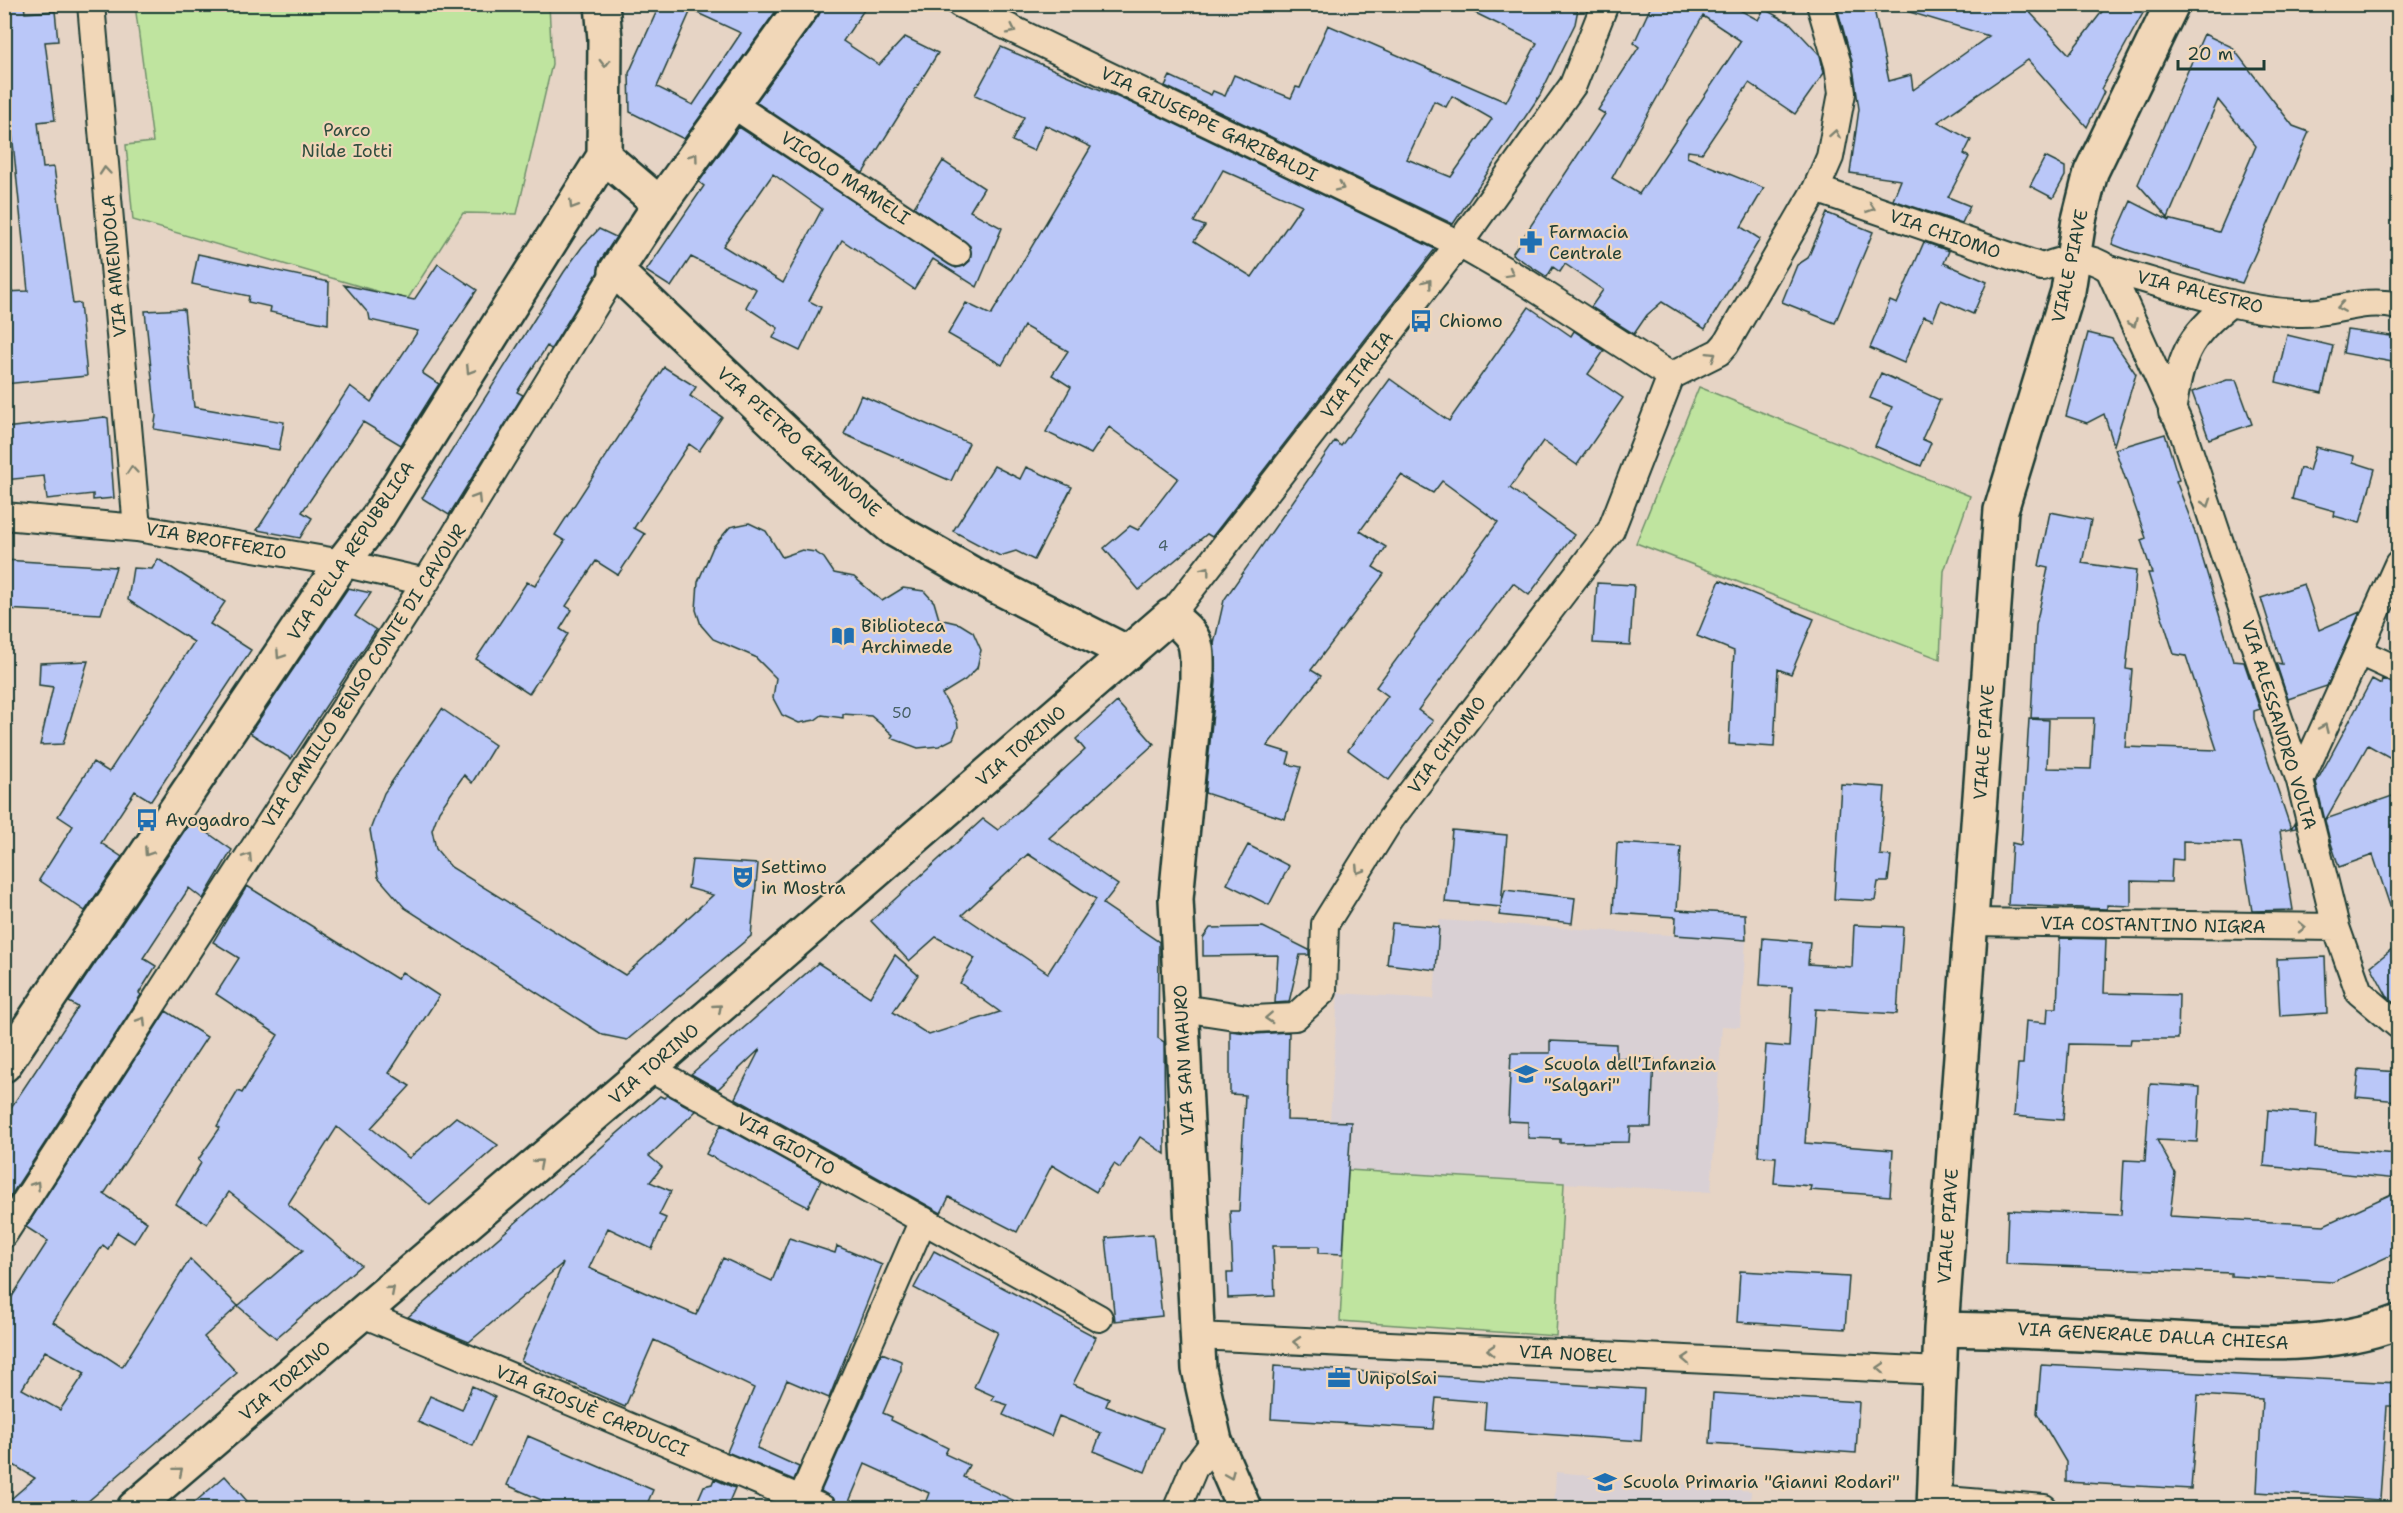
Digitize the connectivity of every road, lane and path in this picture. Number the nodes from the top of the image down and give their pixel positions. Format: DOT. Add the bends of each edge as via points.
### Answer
graph roads {
  1 [pos="91,4"];
  2 [pos="602,4"];
  3 [pos="804,4"];
  4 [pos="960,4"];
  5 [pos="1605,4"];
  6 [pos="1820,4"];
  7 [pos="2172,4"];
  8 [pos="732,104"];
  9 [pos="604,156"];
  10 [pos="1816,189"];
  11 [pos="660,204"];
  12 [pos="1459,244"];
  13 [pos="957,253"];
  14 [pos="2074,256"];
  15 [pos="2109,269"];
  16 [pos="616,272"];
  17 [pos="2231,303"];
  18 [pos="2398,306"];
  19 [pos="1671,376"];
  20 [pos="2172,412"];
  21 [pos="4,516"];
  22 [pos="137,528"];
  23 [pos="342,563"];
  24 [pos="2398,564"];
  25 [pos="426,582"];
  26 [pos="1170,616"];
  27 [pos="2359,652"];
  28 [pos="1128,653"];
  29 [pos="2398,670"];
  30 [pos="2300,781"];
  31 [pos="1971,922"];
  32 [pos="2336,927"];
  33 [pos="1182,1008"];
  34 [pos="2398,1025"];
  35 [pos="4,1065"];
  36 [pos="650,1068"];
  37 [pos="922,1221"];
  38 [pos="4,1234"];
  39 [pos="363,1314"];
  40 [pos="1100,1318"];
  41 [pos="2398,1322"];
  42 [pos="1941,1329"];
  43 [pos="1197,1336"];
  44 [pos="1940,1371"];
  45 [pos="1215,1441"];
  46 [pos="812,1504"];
  47 [pos="1934,1504"];
  48 [pos="134,1509"];
  49 [pos="1177,1509"];
  50 [pos="1244,1509"];
  51 [pos="2044,1509"];
  22 -- 1 [label="street, VIA AMENDOLA, one-way"];
  2 -- 9 [label="street, one-way"];
  3 -- 8 [label="street, VIA CAMILLO BENSO CONTE DI CAVOUR"];
  4 -- 12 [label="street, VIA GIUSEPPE GARIBALDI, one-way"];
  5 -- 12 [label="street, VIA ITALIA" via="1573,85"];
  10 -- 6 [label="street, one-way" via="1830,157 1842,93"];
  7 -- 14 [label="street, VIALE PIAVE" via="2091,172"];
  11 -- 8 [label="street, VIA CAMILLO BENSO CONTE DI CAVOUR, one-way"];
  8 -- 13 [label="street, VICOLO MAMELI"];
  9 -- 11 [label="street"];
  9 -- 23 [label="street, VIA DELLA REPUBBLICA, one-way" via="378,517"];
  10 -- 14 [label="street, VIA CHIOMO, one-way" via="2042,267"];
  19 -- 10 [label="street, one-way" via="1719,352 1726,344"];
  11 -- 16 [label="street, VIA CAMILLO BENSO CONTE DI CAVOUR"];
  12 -- 19 [label="street, one-way"];
  26 -- 12 [label="street, VIA ITALIA, one-way"];
  14 -- 15 [label="street, VIA PALESTRO"];
  14 -- 31 [label="street, VIALE PIAVE" via="2068,291 2001,510"];
  15 -- 17 [label="street, VIA PALESTRO"];
  15 -- 20 [label="street, VIA ALESSANDRO VOLTA, one-way"];
  25 -- 16 [label="street, VIA CAMILLO BENSO CONTE DI CAVOUR, one-way"];
  16 -- 28 [label="street, VIA PIETRO GIANNONE" via="833,478 895,530"];
  18 -- 17 [label="street, VIA PALESTRO, one-way" via="2380,301 2300,314"];
  17 -- 20 [label="street" via="2208,321 2190,343 2179,371"];
  19 -- 33 [label="street, VIA CHIOMO, one-way" via="1611,530 1390,820 1325,924 1323,991 1295,1017 1254,1019"];
  20 -- 30 [label="street, VIA ALESSANDRO VOLTA, one-way" via="2183,432"];
  21 -- 22 [label="street, VIA BROFFERIO"];
  22 -- 23 [label="street, VIA BROFFERIO"];
  23 -- 25 [label="street, VIA BROFFERIO"];
  23 -- 35 [label="street, VIA DELLA REPUBBLICA, one-way"];
  24 -- 27 [label="street"];
  38 -- 25 [label="street, VIA CAMILLO BENSO CONTE DI CAVOUR, one-way"];
  26 -- 28 [label="street, VIA TORINO"];
  26 -- 33 [label="street, VIA SAN MAURO" via="1192,633 1197,651 1176,899"];
  27 -- 29 [label="street"];
  30 -- 27 [label="street, one-way"];
  36 -- 28 [label="street, VIA TORINO, one-way"];
  30 -- 32 [label="street, VIA ALESSANDRO VOLTA"];
  31 -- 32 [label="street, VIA COSTANTINO NIGRA, one-way"];
  31 -- 42 [label="street, VIALE PIAVE"];
  32 -- 34 [label="street, VIA ALESSANDRO VOLTA" via="2359,992"];
  33 -- 43 [label="street, VIA SAN MAURO"];
  36 -- 37 [label="street, VIA GIOTTO"];
  39 -- 36 [label="street, VIA TORINO, one-way"];
  37 -- 40 [label="street, VIA GIOTTO"];
  37 -- 46 [label="street"];
  39 -- 46 [label="street, VIA GIOSUÈ CARDUCCI"];
  48 -- 39 [label="street, VIA TORINO, one-way"];
  41 -- 42 [label="street, VIA GENERALE DALLA CHIESA" via="2350,1336 2287,1344"];
  42 -- 44 [label="street, VIALE PIAVE"];
  44 -- 43 [label="street, VIA NOBEL, one-way"];
  43 -- 45 [label="street, VIA SAN MAURO" via="1199,1369"];
  44 -- 47 [label="street, VIALE PIAVE"];
  45 -- 49 [label="street" via="1194,1468"];
  45 -- 50 [label="street, VIA SAN MAURO, one-way"];
  47 -- 51 [label="street"];
}
